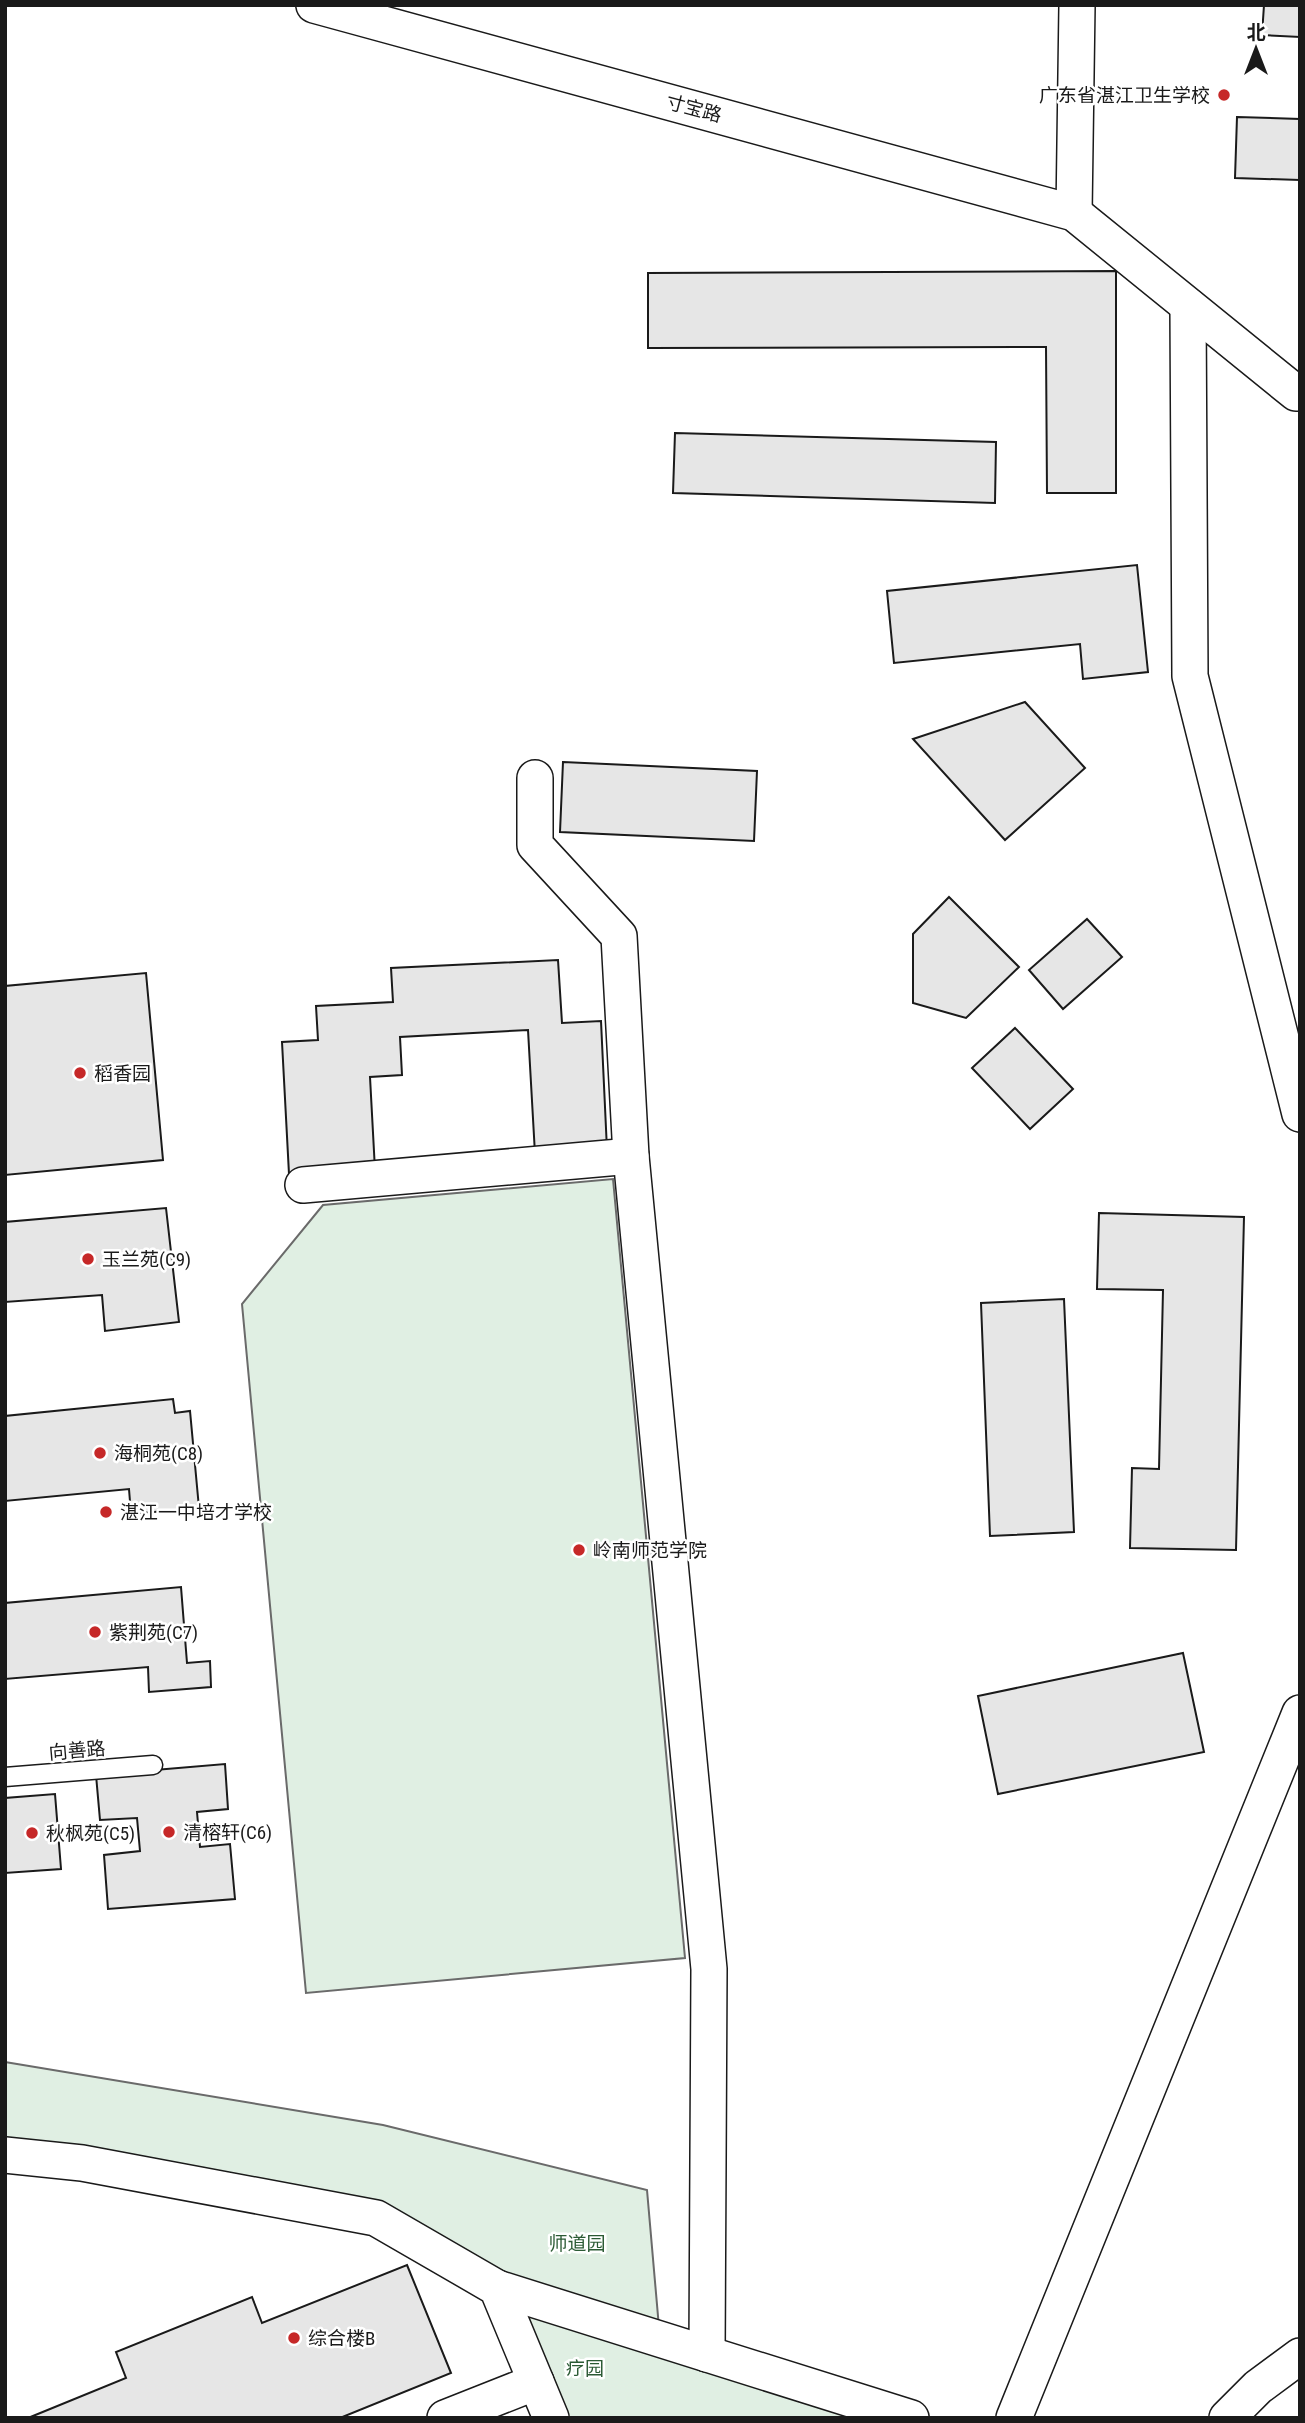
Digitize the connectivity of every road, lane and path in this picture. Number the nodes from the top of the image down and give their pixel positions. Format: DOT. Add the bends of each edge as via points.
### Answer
graph roads {
  1 [pos="314,5"];
  2 [pos="1077,5"];
  3 [pos="1074,213"];
  4 [pos="1188,306"];
  5 [pos="1296,393"];
  6 [pos="536,778"];
  7 [pos="1300,1114"];
  8 [pos="631,1156"];
  9 [pos="303,1185"];
  10 [pos="1300,1713"];
  11 [pos="153,1765"];
  12 [pos="5,1777"];
  13 [pos="5,2155"];
  14 [pos="497,2288"];
  15 [pos="707,2354"];
  16 [pos="1300,2356"];
  17 [pos="536,2382"];
  18 [pos="445,2418"];
  19 [pos="551,2418"];
  20 [pos="911,2418"];
  21 [pos="1014,2418"];
  22 [pos="1227,2418"];
  1 -- 3 [label="street, 寸宝路"];
  2 -- 3 [label="street"];
  3 -- 4 [label="street"];
  4 -- 5 [label="street"];
  4 -- 7 [label="street" via="1190,676"];
  6 -- 8 [label="street" via="536,845 619,936"];
  8 -- 9 [label="street"];
  8 -- 15 [label="street" via="709,1969"];
  10 -- 21 [label="street"];
  11 -- 12 [label="lane, 向善路"];
  13 -- 14 [label="street" via="82,2163 376,2218"];
  14 -- 15 [label="street"];
  14 -- 17 [label="street"];
  15 -- 20 [label="street"];
  16 -- 22 [label="street" via="1258,2387"];
  17 -- 18 [label="street"];
  17 -- 19 [label="street"];
}
